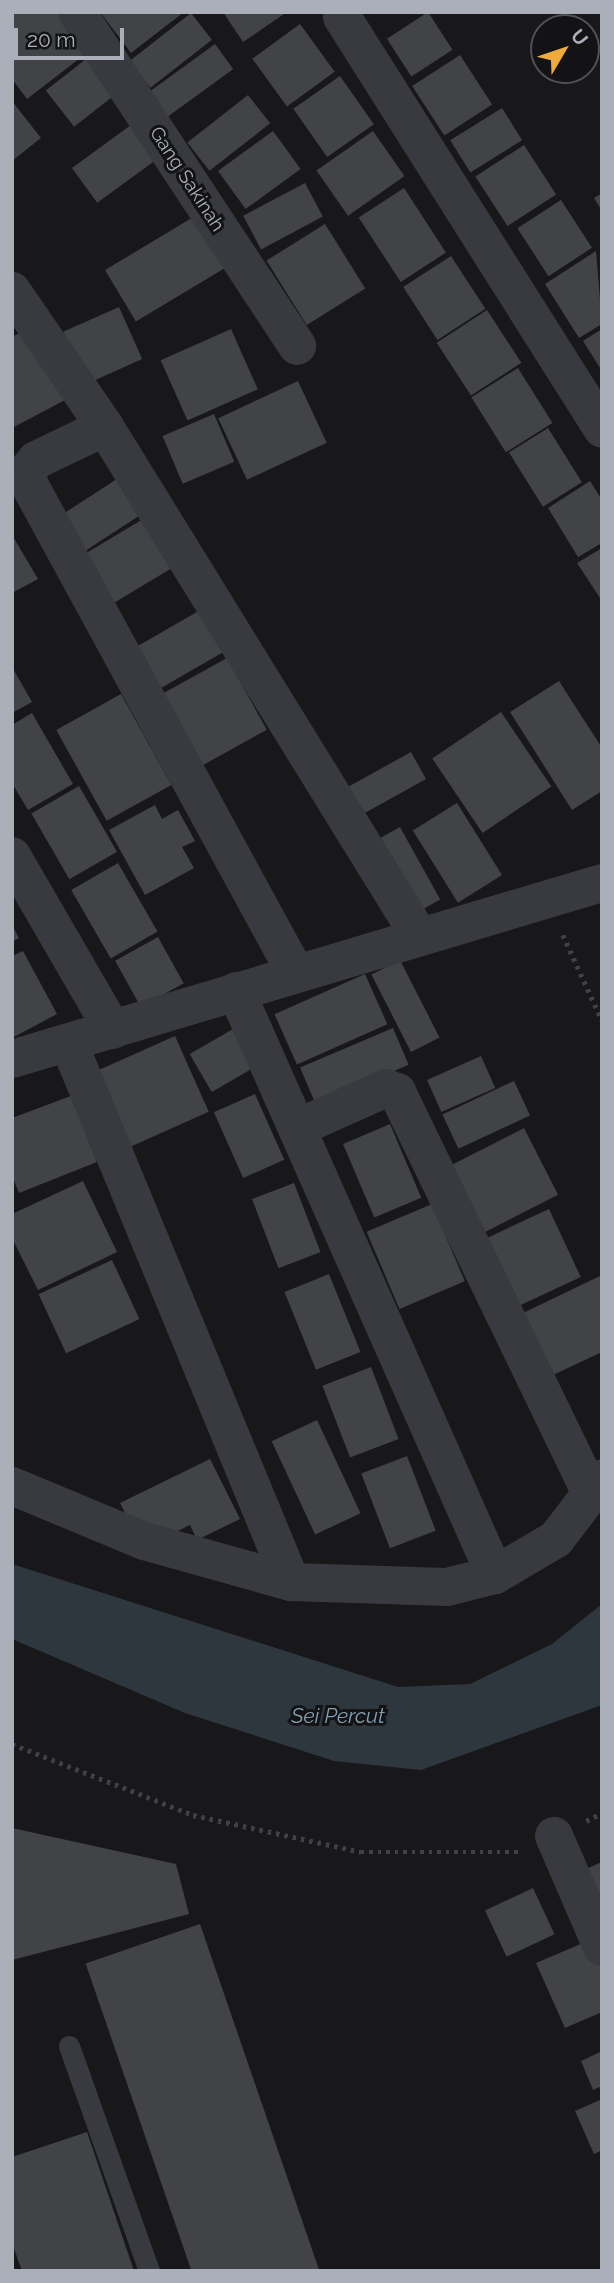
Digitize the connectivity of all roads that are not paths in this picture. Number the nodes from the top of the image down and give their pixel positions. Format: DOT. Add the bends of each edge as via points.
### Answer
graph roads {
  1 [pos="77,12"];
  2 [pos="342,17"];
  3 [pos="12,291"];
  4 [pos="298,346"];
  5 [pos="105,427"];
  6 [pos="602,429"];
  7 [pos="12,856"];
  8 [pos="602,883"];
  9 [pos="418,934"];
  10 [pos="296,974"];
  11 [pos="236,991"];
  12 [pos="113,1030"];
  13 [pos="69,1044"];
  14 [pos="12,1059"];
  15 [pos="297,1128"];
  16 [pos="12,1486"];
  17 [pos="596,1486"];
  18 [pos="495,1575"];
  19 [pos="291,1582"];
  20 [pos="554,1836"];
  21 [pos="602,1947"];
  22 [pos="69,2046"];
  23 [pos="149,2271"];
  1 -- 4 [label="street, Gang Sakinah"];
  2 -- 6 [label="street"];
  3 -- 5 [label="street"];
  5 -- 9 [label="street"];
  5 -- 10 [label="street" via="36,460 27,471 29,484"];
  7 -- 12 [label="street"];
  8 -- 9 [label="street"];
  9 -- 10 [label="street"];
  10 -- 11 [label="street"];
  11 -- 12 [label="street"];
  11 -- 15 [label="street"];
  12 -- 13 [label="street"];
  13 -- 14 [label="street"];
  13 -- 19 [label="street"];
  15 -- 17 [label="street" via="386,1088 397,1092"];
  15 -- 18 [label="street"];
  16 -- 19 [label="street" via="144,1541"];
  17 -- 18 [label="street" via="555,1539"];
  18 -- 19 [label="street" via="447,1587"];
  20 -- 21 [label="street"];
  22 -- 23 [label="lane"];
}
